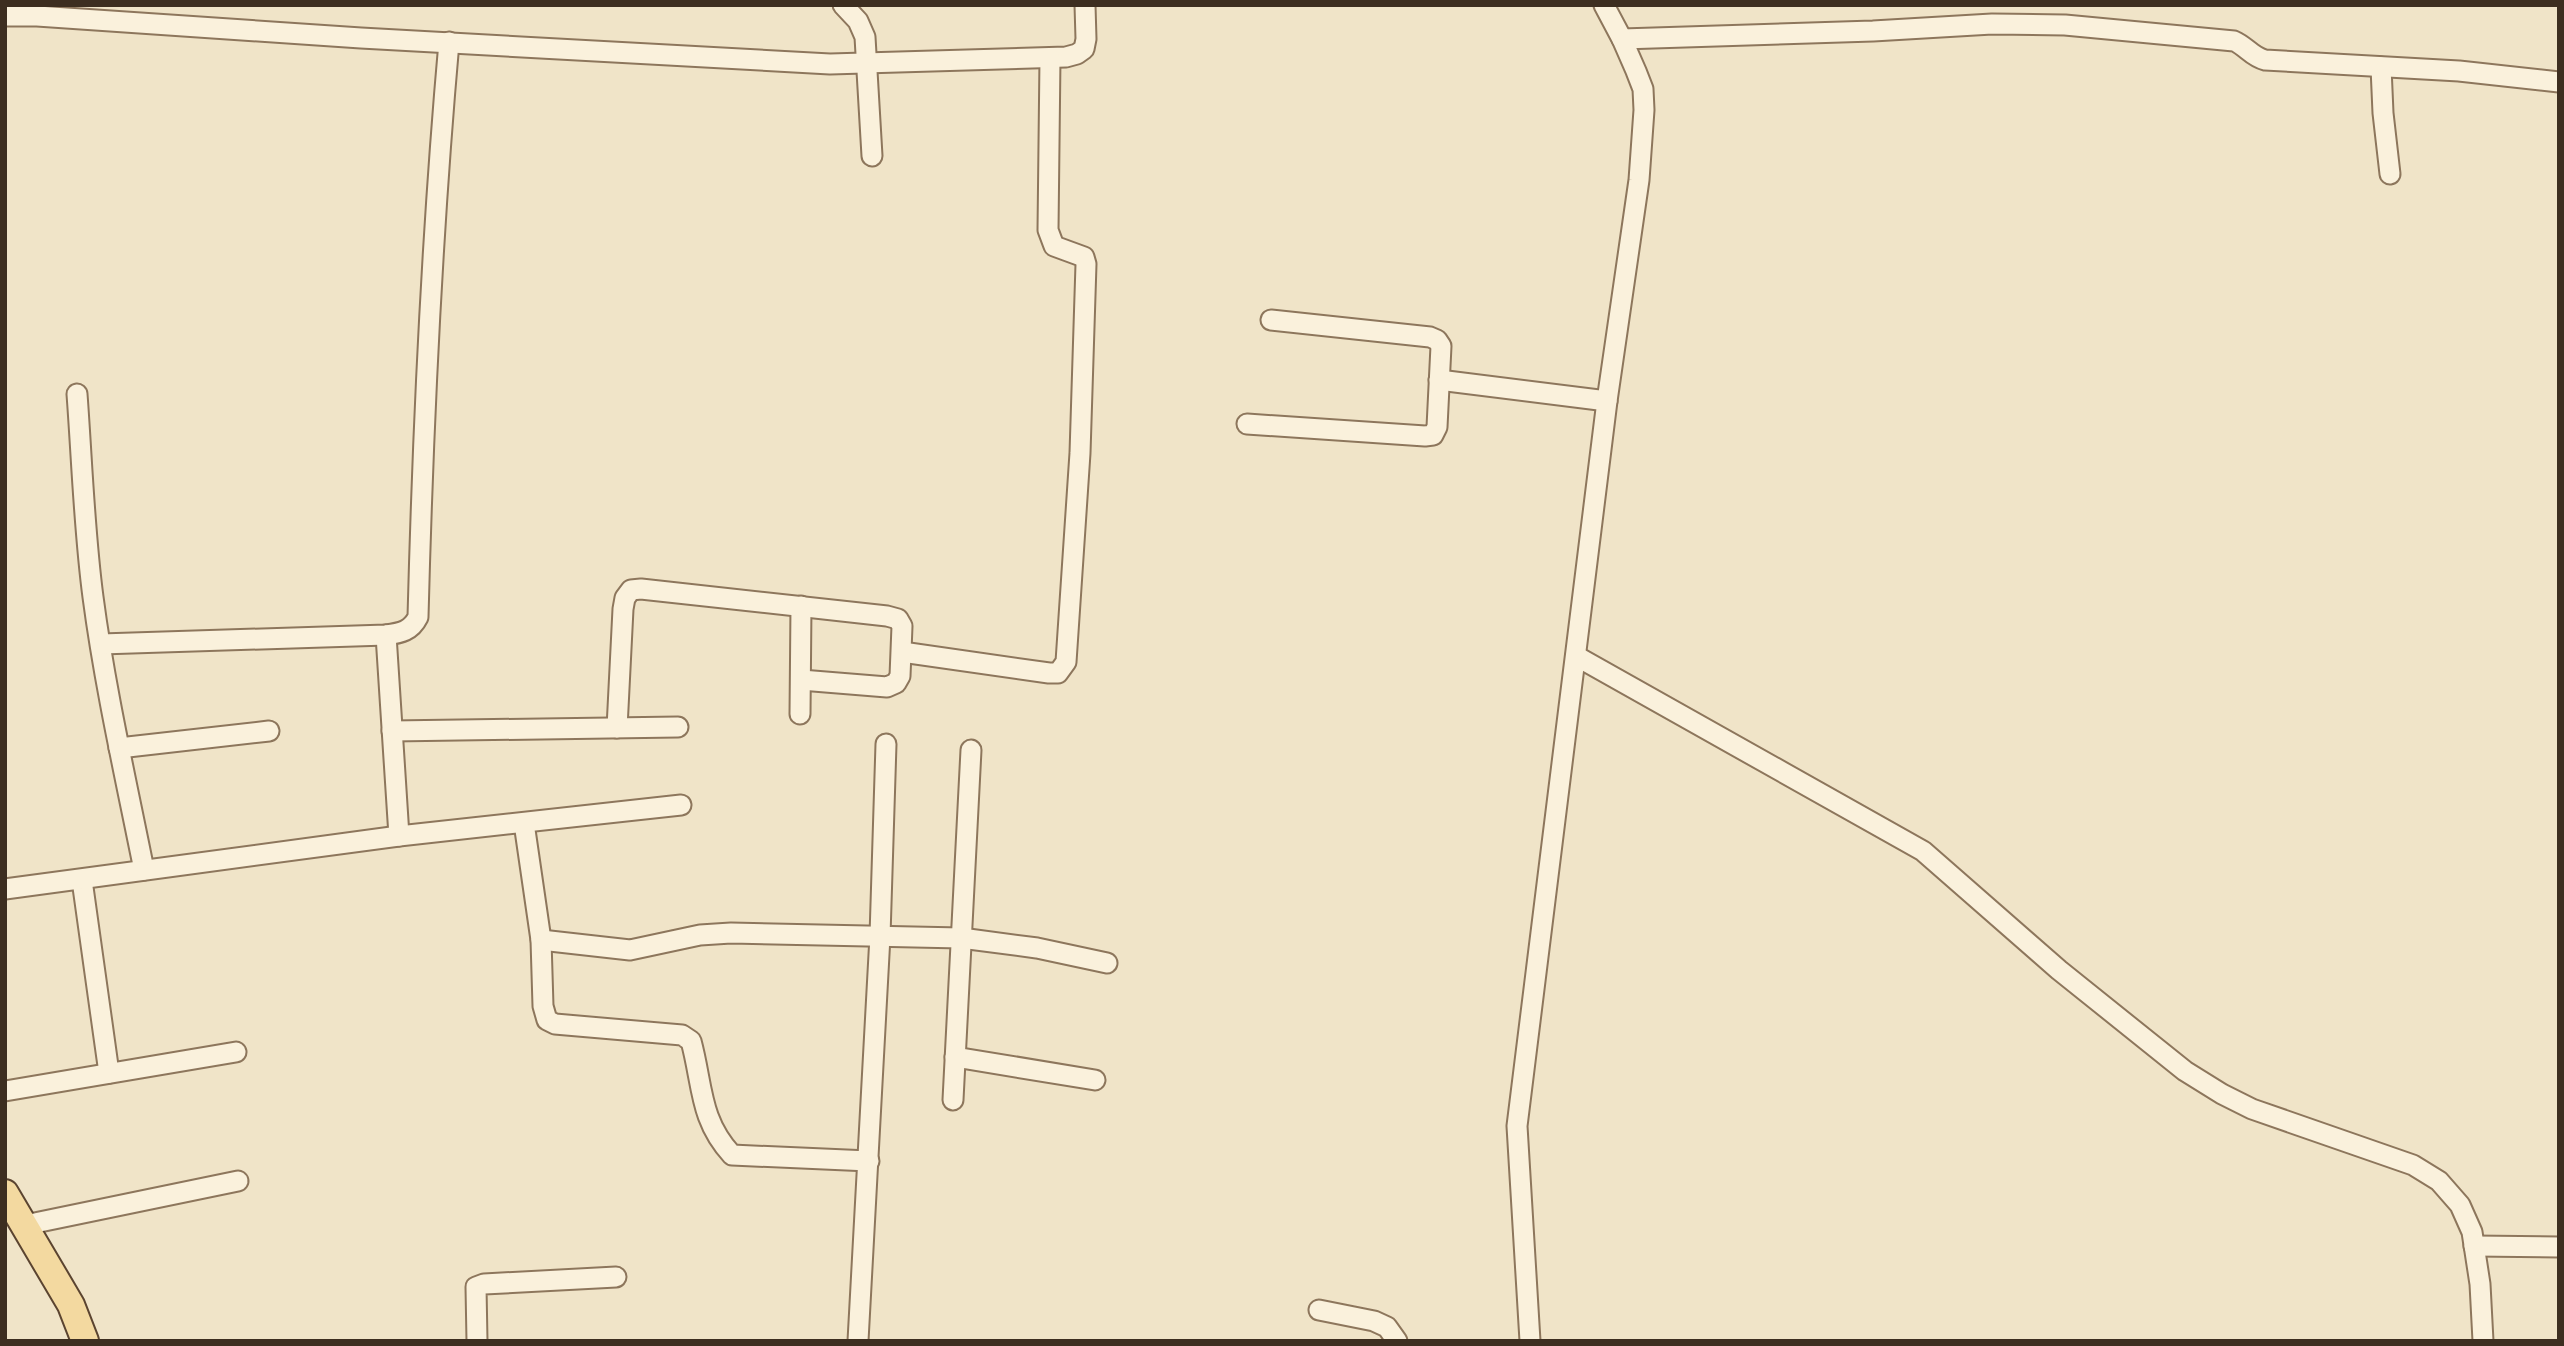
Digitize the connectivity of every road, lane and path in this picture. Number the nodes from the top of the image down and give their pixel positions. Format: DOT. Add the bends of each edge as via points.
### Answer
graph roads {
  1 [pos="843,5"];
  2 [pos="1085,5"];
  3 [pos="1604,5"];
  4 [pos="5,16"];
  5 [pos="1622,38"];
  6 [pos="449,42"];
  7 [pos="1050,58"];
  8 [pos="868,63"];
  9 [pos="2381,67"];
  10 [pos="2559,82"];
  11 [pos="872,156"];
  12 [pos="2390,174"];
  13 [pos="1271,320"];
  14 [pos="1439,380"];
  15 [pos="77,394"];
  16 [pos="1607,401"];
  17 [pos="1247,424"];
  18 [pos="801,606"];
  19 [pos="386,635"];
  20 [pos="101,644"];
  21 [pos="902,652"];
  22 [pos="1576,656"];
  23 [pos="801,680"];
  24 [pos="800,714"];
  25 [pos="678,727"];
  26 [pos="617,728"];
  27 [pos="269,731"];
  28 [pos="392,731"];
  29 [pos="886,744"];
  30 [pos="119,748"];
  31 [pos="971,750"];
  32 [pos="681,805"];
  33 [pos="524,823"];
  34 [pos="399,836"];
  35 [pos="144,870"];
  36 [pos="82,880"];
  37 [pos="5,889"];
  38 [pos="880,936"];
  39 [pos="961,938"];
  40 [pos="541,940"];
  41 [pos="1107,963"];
  42 [pos="236,1052"];
  43 [pos="955,1057"];
  44 [pos="109,1073"];
  45 [pos="1095,1080"];
  46 [pos="5,1091"];
  47 [pos="953,1100"];
  48 [pos="869,1161"];
  49 [pos="238,1181"];
  50 [pos="5,1193"];
  51 [pos="25,1225"];
  52 [pos="2474,1246"];
  53 [pos="2559,1247"];
  54 [pos="616,1277"];
  55 [pos="1319,1310"];
  56 [pos="85,1341"];
  57 [pos="477,1341"];
  58 [pos="858,1341"];
  59 [pos="1397,1341"];
  60 [pos="1530,1341"];
  61 [pos="2483,1341"];
  1 -- 8 [label="street" via="865,37"];
  2 -- 7 [label="street" via="1084,49"];
  3 -- 5 [label="street"];
  4 -- 6 [label="street"];
  5 -- 9 [label="street" via="2065,25 2234,41 2265,60"];
  5 -- 16 [label="street" via="1643,89 1644,110 1639,180"];
  6 -- 8 [label="street"];
  6 -- 19 [label="street" via="437,177 418,617 414,627"];
  7 -- 8 [label="street"];
  7 -- 21 [label="street" via="1048,230 1054,247 1077,253 1086,264 1066,662 1058,673 1049,673"];
  8 -- 11 [label="street"];
  9 -- 10 [label="street"];
  9 -- 12 [label="street"];
  13 -- 14 [label="street" via="1430,337 1441,346"];
  14 -- 16 [label="street"];
  14 -- 17 [label="street" via="1433,435"];
  15 -- 20 [label="street" via="85,520"];
  16 -- 22 [label="street"];
  18 -- 21 [label="street" via="898,619"];
  18 -- 23 [label="street"];
  18 -- 26 [label="street" via="631,590 623,609"];
  19 -- 20 [label="street"];
  19 -- 28 [label="street"];
  20 -- 30 [label="street"];
  21 -- 23 [label="street" via="900,676 887,687"];
  22 -- 52 [label="street" via="1923,851 2070,979 2185,1071 2222,1094 2252,1109 2413,1165 2439,1181 2460,1205"];
  22 -- 60 [label="street" via="1517,1126"];
  23 -- 24 [label="street"];
  25 -- 26 [label="street"];
  26 -- 28 [label="street"];
  27 -- 30 [label="street"];
  28 -- 34 [label="street"];
  29 -- 38 [label="street"];
  30 -- 35 [label="street"];
  31 -- 39 [label="street"];
  32 -- 33 [label="street"];
  33 -- 34 [label="street"];
  33 -- 40 [label="street"];
  34 -- 35 [label="street"];
  35 -- 36 [label="street"];
  36 -- 37 [label="street"];
  36 -- 44 [label="street"];
  38 -- 39 [label="street"];
  38 -- 40 [label="street" via="732,933 630,950"];
  38 -- 48 [label="street"];
  39 -- 41 [label="street"];
  39 -- 43 [label="street"];
  40 -- 48 [label="street" via="547,1020 682,1035 691,1041 709,1123 732,1155"];
  42 -- 44 [label="street"];
  43 -- 45 [label="street"];
  43 -- 47 [label="street"];
  44 -- 46 [label="street"];
  48 -- 58 [label="street"];
  49 -- 51 [label="street"];
  50 -- 51 [label="main road"];
  51 -- 56 [label="main road" via="71,1304"];
  52 -- 53 [label="street"];
  52 -- 61 [label="street"];
  54 -- 57 [label="street" via="476,1287"];
  55 -- 59 [label="street" via="1374,1321 1387,1327"];
}
